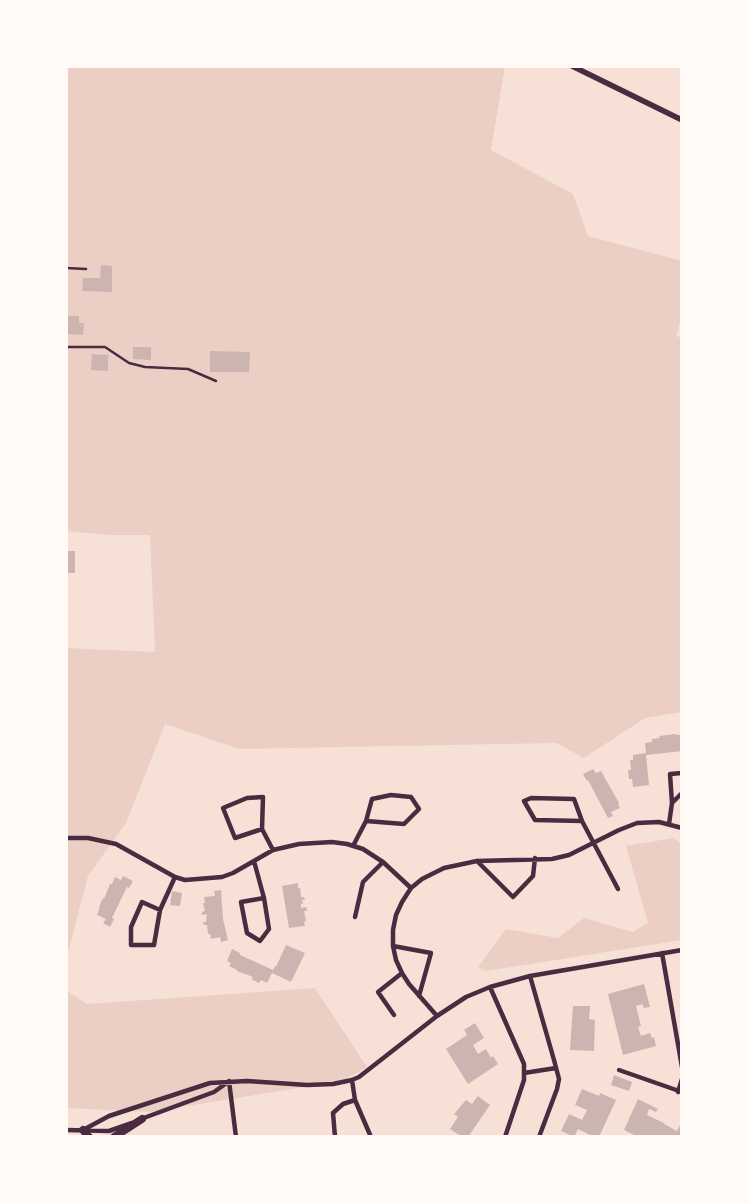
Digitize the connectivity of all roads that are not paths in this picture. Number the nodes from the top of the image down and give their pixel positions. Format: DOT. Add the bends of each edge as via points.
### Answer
graph roads {
  1 [pos="572,66"];
  2 [pos="682,120"];
  3 [pos="66,268"];
  4 [pos="86,269"];
  5 [pos="66,347"];
  6 [pos="216,381"];
  7 [pos="682,773"];
  8 [pos="682,793"];
  9 [pos="672,803"];
  10 [pos="366,821"];
  11 [pos="582,821"];
  12 [pos="668,824"];
  13 [pos="682,828"];
  14 [pos="262,829"];
  15 [pos="66,838"];
  16 [pos="594,843"];
  17 [pos="353,846"];
  18 [pos="273,850"];
  19 [pos="535,858"];
  20 [pos="254,861"];
  21 [pos="476,861"];
  22 [pos="382,862"];
  23 [pos="174,877"];
  24 [pos="411,888"];
  25 [pos="618,889"];
  26 [pos="264,898"];
  27 [pos="160,910"];
  28 [pos="355,917"];
  29 [pos="393,946"];
  30 [pos="682,950"];
  31 [pos="662,953"];
  32 [pos="402,973"];
  33 [pos="530,976"];
  34 [pos="490,988"];
  35 [pos="419,996"];
  36 [pos="394,1015"];
  37 [pos="437,1016"];
  38 [pos="682,1024"];
  39 [pos="675,1026"];
  40 [pos="682,1067"];
  41 [pos="556,1068"];
  42 [pos="619,1070"];
  43 [pos="524,1073"];
  44 [pos="682,1079"];
  45 [pos="352,1080"];
  46 [pos="229,1081"];
  47 [pos="680,1092"];
  48 [pos="355,1100"];
  49 [pos="142,1119"];
  50 [pos="66,1130"];
  51 [pos="86,1134"];
  52 [pos="114,1137"];
  53 [pos="236,1137"];
  54 [pos="335,1137"];
  55 [pos="371,1137"];
  56 [pos="504,1137"];
  57 [pos="539,1137"];
  1 -- 2 [label="street"];
  3 -- 4 [label="lane"];
  5 -- 6 [label="lane" via="105,348 129,362 188,369"];
  7 -- 9 [label="street" via="670,774"];
  8 -- 9 [label="street"];
  9 -- 12 [label="street"];
  10 -- 10 [label="street" via="372,799 411,797 420,809 404,824"];
  10 -- 17 [label="street"];
  11 -- 11 [label="street" via="535,820 524,801 531,798 574,799"];
  11 -- 16 [label="street"];
  12 -- 13 [label="street"];
  12 -- 16 [label="street" via="637,823"];
  14 -- 14 [label="street" via="235,838 223,808 248,798 262,797"];
  14 -- 18 [label="street"];
  15 -- 23 [label="street" via="88,838 116,844"];
  16 -- 19 [label="street" via="569,855"];
  16 -- 25 [label="street"];
  17 -- 18 [label="street" via="315,842"];
  17 -- 22 [label="street"];
  18 -- 20 [label="street"];
  19 -- 21 [label="street"];
  19 -- 21 [label="street" via="533,876 513,896"];
  20 -- 23 [label="street" via="222,877 184,880"];
  20 -- 26 [label="street"];
  21 -- 24 [label="street" via="434,872"];
  22 -- 24 [label="street"];
  22 -- 28 [label="street" via="363,882"];
  23 -- 27 [label="street"];
  24 -- 29 [label="street" via="396,915"];
  26 -- 26 [label="street" via="269,929 260,941 247,933 241,902"];
  27 -- 27 [label="street" via="154,945 131,945 131,927 142,902"];
  29 -- 32 [label="street"];
  29 -- 35 [label="street" via="431,953"];
  30 -- 31 [label="street"];
  31 -- 33 [label="street"];
  31 -- 39 [label="street"];
  32 -- 35 [label="street"];
  32 -- 36 [label="street" via="378,992"];
  33 -- 34 [label="street"];
  33 -- 41 [label="street"];
  34 -- 37 [label="street" via="466,997"];
  34 -- 43 [label="street" via="524,1064"];
  35 -- 37 [label="street"];
  37 -- 45 [label="street"];
  38 -- 39 [label="street"];
  39 -- 40 [label="street"];
  41 -- 43 [label="street"];
  41 -- 57 [label="street" via="557,1089"];
  42 -- 47 [label="street"];
  43 -- 56 [label="street"];
  44 -- 47 [label="street"];
  45 -- 46 [label="street" via="307,1085"];
  45 -- 48 [label="street"];
  46 -- 49 [label="street" via="214,1092"];
  46 -- 51 [label="street" via="210,1083 109,1116"];
  46 -- 53 [label="street"];
  48 -- 54 [label="street" via="343,1104 333,1114"];
  48 -- 55 [label="street"];
  49 -- 51 [label="street" via="109,1131"];
  49 -- 52 [label="highway"];
  50 -- 51 [label="street"];
}
